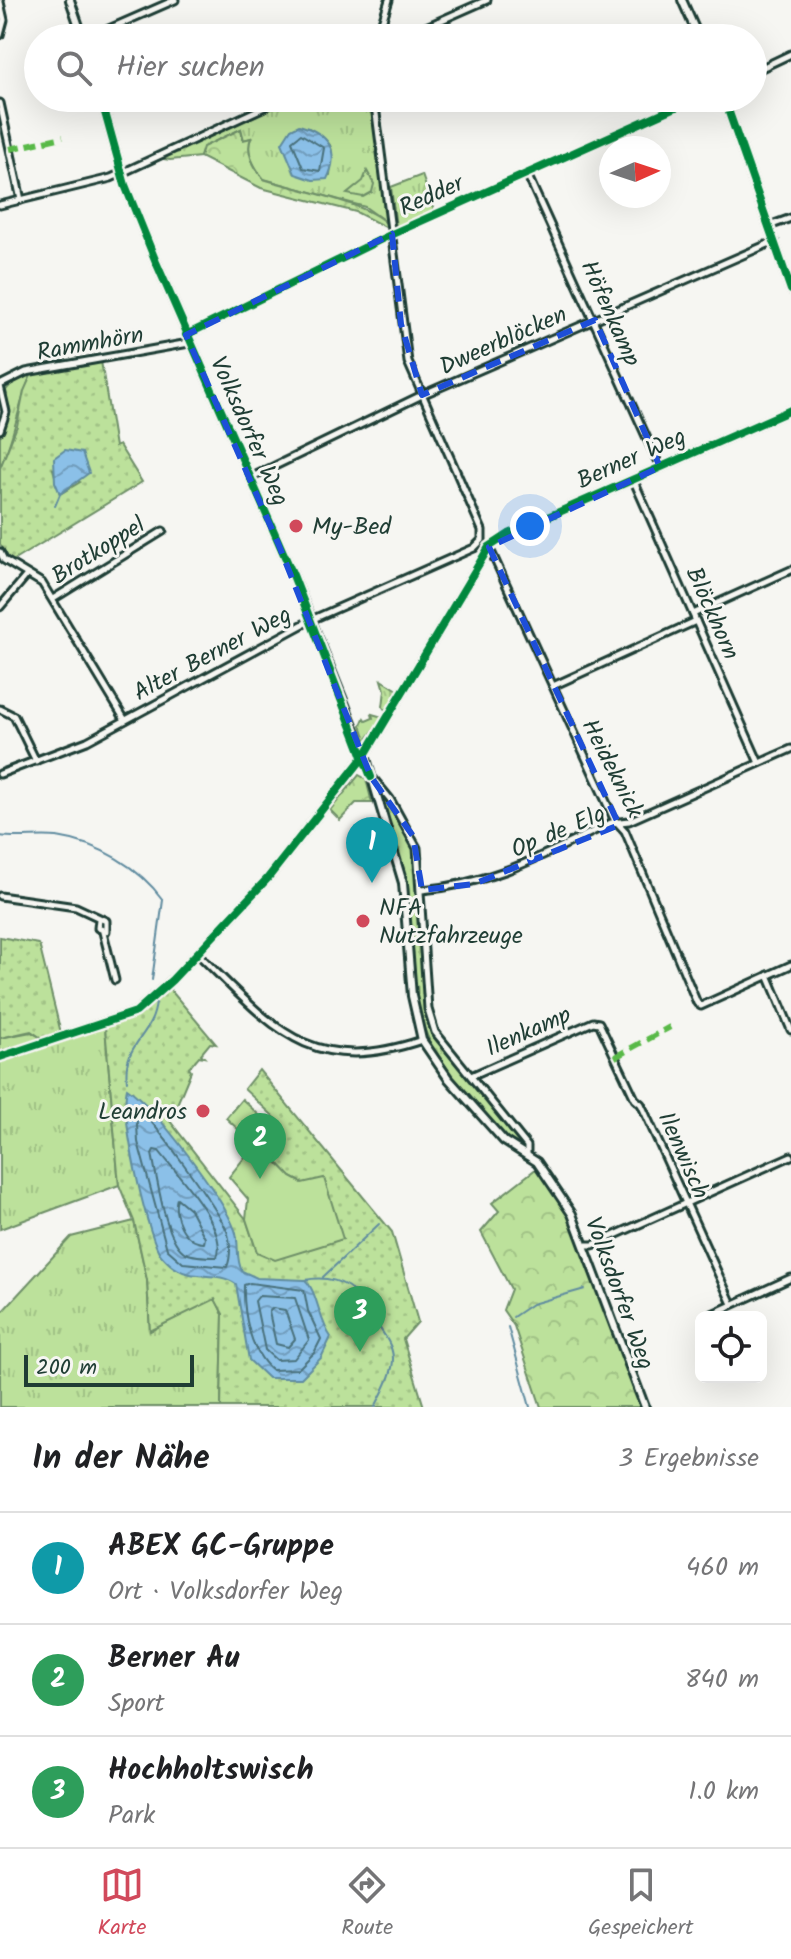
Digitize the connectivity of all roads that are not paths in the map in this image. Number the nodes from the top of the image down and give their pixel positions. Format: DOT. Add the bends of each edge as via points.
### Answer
graph roads {
  1 [pos="70,0"];
  2 [pos="175,0"];
  3 [pos="389,0"];
  4 [pos="487,0"];
  5 [pos="682,0"];
  6 [pos="0,2"];
  7 [pos="80,24"];
  8 [pos="119,24"];
  9 [pos="381,24"];
  10 [pos="433,24"];
  11 [pos="693,24"];
  12 [pos="0,35"];
  13 [pos="791,54"];
  14 [pos="767,65"];
  15 [pos="0,103"];
  16 [pos="105,112"];
  17 [pos="254,112"];
  18 [pos="376,112"];
  19 [pos="665,112"];
  20 [pos="729,112"];
  21 [pos="121,173"];
  22 [pos="527,174"];
  23 [pos="21,200"];
  24 [pos="0,205"];
  25 [pos="791,218"];
  26 [pos="769,226"];
  27 [pos="392,234"];
  28 [pos="775,241"];
  29 [pos="791,290"];
  30 [pos="595,320"];
  31 [pos="187,339"];
  32 [pos="0,385"];
  33 [pos="422,395"];
  34 [pos="791,410"];
  35 [pos="0,430"];
  36 [pos="660,467"];
  37 [pos="249,479"];
  38 [pos="633,479"];
  39 [pos="163,531"];
  40 [pos="489,547"];
  41 [pos="0,552"];
  42 [pos="791,570"];
  43 [pos="27,575"];
  44 [pos="53,599"];
  45 [pos="0,607"];
  46 [pos="693,614"];
  47 [pos="311,620"];
  48 [pos="696,621"];
  49 [pos="553,686"];
  50 [pos="0,709"];
  51 [pos="125,720"];
  52 [pos="790,751"];
  53 [pos="365,755"];
  54 [pos="36,761"];
  55 [pos="759,763"];
  56 [pos="0,774"];
  57 [pos="371,777"];
  58 [pos="619,825"];
  59 [pos="422,890"];
  60 [pos="0,896"];
  61 [pos="197,953"];
  62 [pos="791,965"];
  63 [pos="768,975"];
  64 [pos="115,980"];
  65 [pos="599,1023"];
  66 [pos="791,1030"];
  67 [pos="422,1040"];
  68 [pos="0,1057"];
  69 [pos="471,1076"];
  70 [pos="527,1156"];
  71 [pos="791,1156"];
  72 [pos="686,1204"];
  73 [pos="584,1245"];
  74 [pos="791,1278"];
  75 [pos="732,1304"];
  76 [pos="718,1311"];
  77 [pos="645,1407"];
  1 -- 7 [label="street"];
  2 -- 8 [label="street"];
  3 -- 9 [label="street"];
  4 -- 10 [label="street"];
  5 -- 11 [label="street"];
  6 -- 12 [label="street"];
  13 -- 14 [label="street"];
  15 -- 23 [label="street"];
  16 -- 21 [label="street, Volksdorfer Weg"];
  17 -- 21 [label="street"];
  18 -- 27 [label="street"];
  19 -- 22 [label="street, Redder"];
  20 -- 26 [label="street"];
  21 -- 23 [label="street"];
  21 -- 31 [label="street, Volksdorfer Weg"];
  22 -- 27 [label="street, Redder"];
  22 -- 30 [label="street, Höfenkamp"];
  23 -- 24 [label="street"];
  25 -- 26 [label="street"];
  26 -- 28 [label="street"];
  27 -- 31 [label="street, Redder"];
  27 -- 33 [label="street" via="408,362"];
  28 -- 29 [label="street"];
  28 -- 30 [label="street, Dweerblöcken"];
  30 -- 33 [label="street, Dweerblöcken"];
  30 -- 36 [label="street, Höfenkamp"];
  31 -- 32 [label="street, Rammhörn" via="26,372"];
  31 -- 37 [label="street, Volksdorfer Weg"];
  32 -- 35 [label="street, Rammhörn" via="6,412"];
  33 -- 37 [label="street, Dweerblöcken"];
  33 -- 47 [label="street, Alter Berner Weg" via="482,540"];
  34 -- 36 [label="street, Berner Weg"];
  36 -- 38 [label="street, Berner Weg"];
  37 -- 47 [label="street, Volksdorfer Weg"];
  38 -- 40 [label="street, Berner Weg"];
  38 -- 46 [label="street, Blöckhorn"];
  39 -- 44 [label="street, Brotkoppel"];
  40 -- 49 [label="street, Heideknick"];
  40 -- 53 [label="street"];
  41 -- 43 [label="street"];
  42 -- 46 [label="street"];
  43 -- 44 [label="street" via="42,583"];
  43 -- 45 [label="street"];
  44 -- 51 [label="street"];
  46 -- 48 [label="street, Blöckhorn"];
  47 -- 51 [label="street, Alter Berner Weg"];
  47 -- 53 [label="street, Volksdorfer Weg"];
  48 -- 49 [label="street"];
  48 -- 55 [label="street, Blöckhorn"];
  49 -- 58 [label="street, Heideknick"];
  50 -- 54 [label="street" via="14,716"];
  51 -- 54 [label="street, Alter Berner Weg"];
  52 -- 55 [label="street, Op de Elg"];
  53 -- 57 [label="street, Volksdorfer Weg"];
  53 -- 61 [label="street" via="278,867"];
  54 -- 56 [label="street, Alter Berner Weg"];
  55 -- 58 [label="street, Op de Elg"];
  57 -- 59 [label="street, Volksdorfer Weg" via="413,836"];
  57 -- 67 [label="street, Volksdorfer Weg" via="403,883 412,996"];
  58 -- 59 [label="street, Op de Elg" via="611,823 485,880"];
  58 -- 63 [label="street, Heideknick" via="697,1003 701,1006"];
  59 -- 69 [label="street, Volksdorfer Weg" via="428,1009 435,1032"];
  60 -- 64 [label="street" via="76,907 108,925 103,932"];
  61 -- 67 [label="street" via="274,1025 306,1045 355,1055"];
  61 -- 68 [label="street" via="136,1012"];
  62 -- 63 [label="street"];
  63 -- 66 [label="street"];
  65 -- 69 [label="street, Ilenkamp"];
  65 -- 72 [label="street, Ilenwisch"];
  67 -- 70 [label="street, Volksdorfer Weg" via="504,1141"];
  69 -- 70 [label="street, Volksdorfer Weg" via="527,1146"];
  70 -- 73 [label="street, Volksdorfer Weg" via="537,1162 572,1214"];
  71 -- 72 [label="street"];
  72 -- 73 [label="street"];
  72 -- 75 [label="street, Ilenwisch"];
  73 -- 77 [label="street, Volksdorfer Weg"];
  74 -- 75 [label="street"];
  75 -- 76 [label="street"];
}
